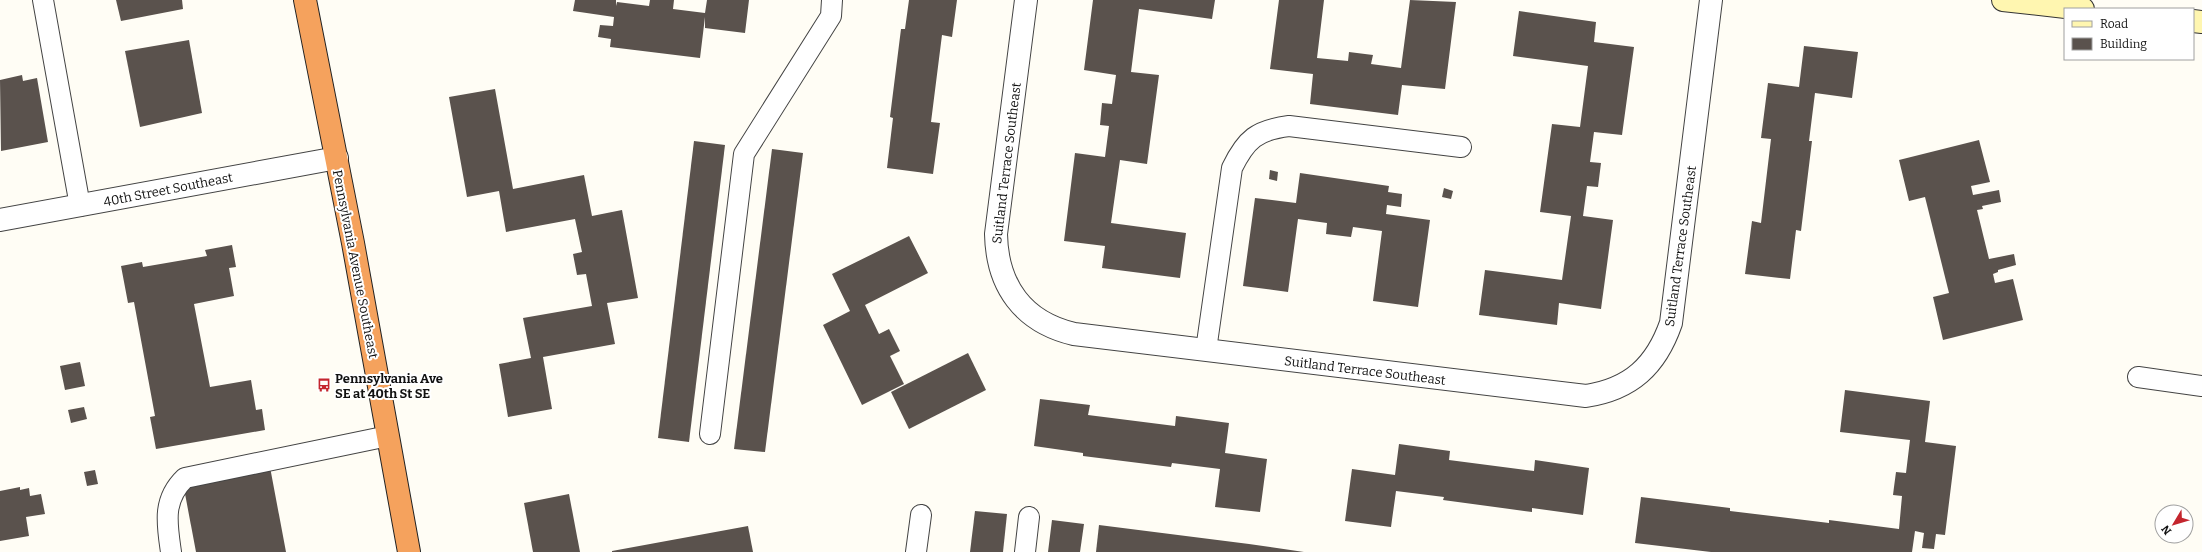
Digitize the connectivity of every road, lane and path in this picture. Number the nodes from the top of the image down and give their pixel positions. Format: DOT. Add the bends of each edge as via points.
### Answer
graph roads {
  1 [pos="43,0"];
  2 [pos="305,0"];
  3 [pos="832,0"];
  4 [pos="1026,0"];
  5 [pos="1711,0"];
  6 [pos="2003,0"];
  7 [pos="2074,8"];
  8 [pos="1461,147"];
  9 [pos="337,158"];
  10 [pos="80,206"];
  11 [pos="0,220"];
  12 [pos="1206,350"];
  13 [pos="2138,377"];
  14 [pos="2202,386"];
  15 [pos="710,434"];
  16 [pos="388,436"];
  17 [pos="921,515"];
  18 [pos="1029,517"];
  19 [pos="172,552"];
  20 [pos="409,552"];
  21 [pos="916,552"];
  22 [pos="1025,552"];
  1 -- 10 [label="lane"];
  2 -- 9 [label="highway, Pennsylvania Avenue Southeast"];
  3 -- 15 [label="lane" via="831,16 744,154"];
  4 -- 12 [label="street, Suitland Terrace Southeast" via="996,234 996,252 1007,287 1031,314 1051,327 1063,331"];
  5 -- 12 [label="street, Suitland Terrace Southeast" via="1671,323 1658,353 1635,377 1606,392 1573,396"];
  6 -- 7 [label="main road"];
  8 -- 12 [label="lane" via="1289,126 1269,128 1254,136 1240,151 1232,168"];
  9 -- 10 [label="street, 40th Street Southeast"];
  9 -- 16 [label="highway, Pennsylvania Avenue Southeast"];
  10 -- 11 [label="street, 40th Street Southeast"];
  13 -- 14 [label="lane"];
  16 -- 19 [label="lane" via="185,478 175,487 166,517"];
  16 -- 20 [label="highway, Pennsylvania Avenue Southeast"];
  17 -- 21 [label="lane"];
  18 -- 22 [label="lane"];
}
